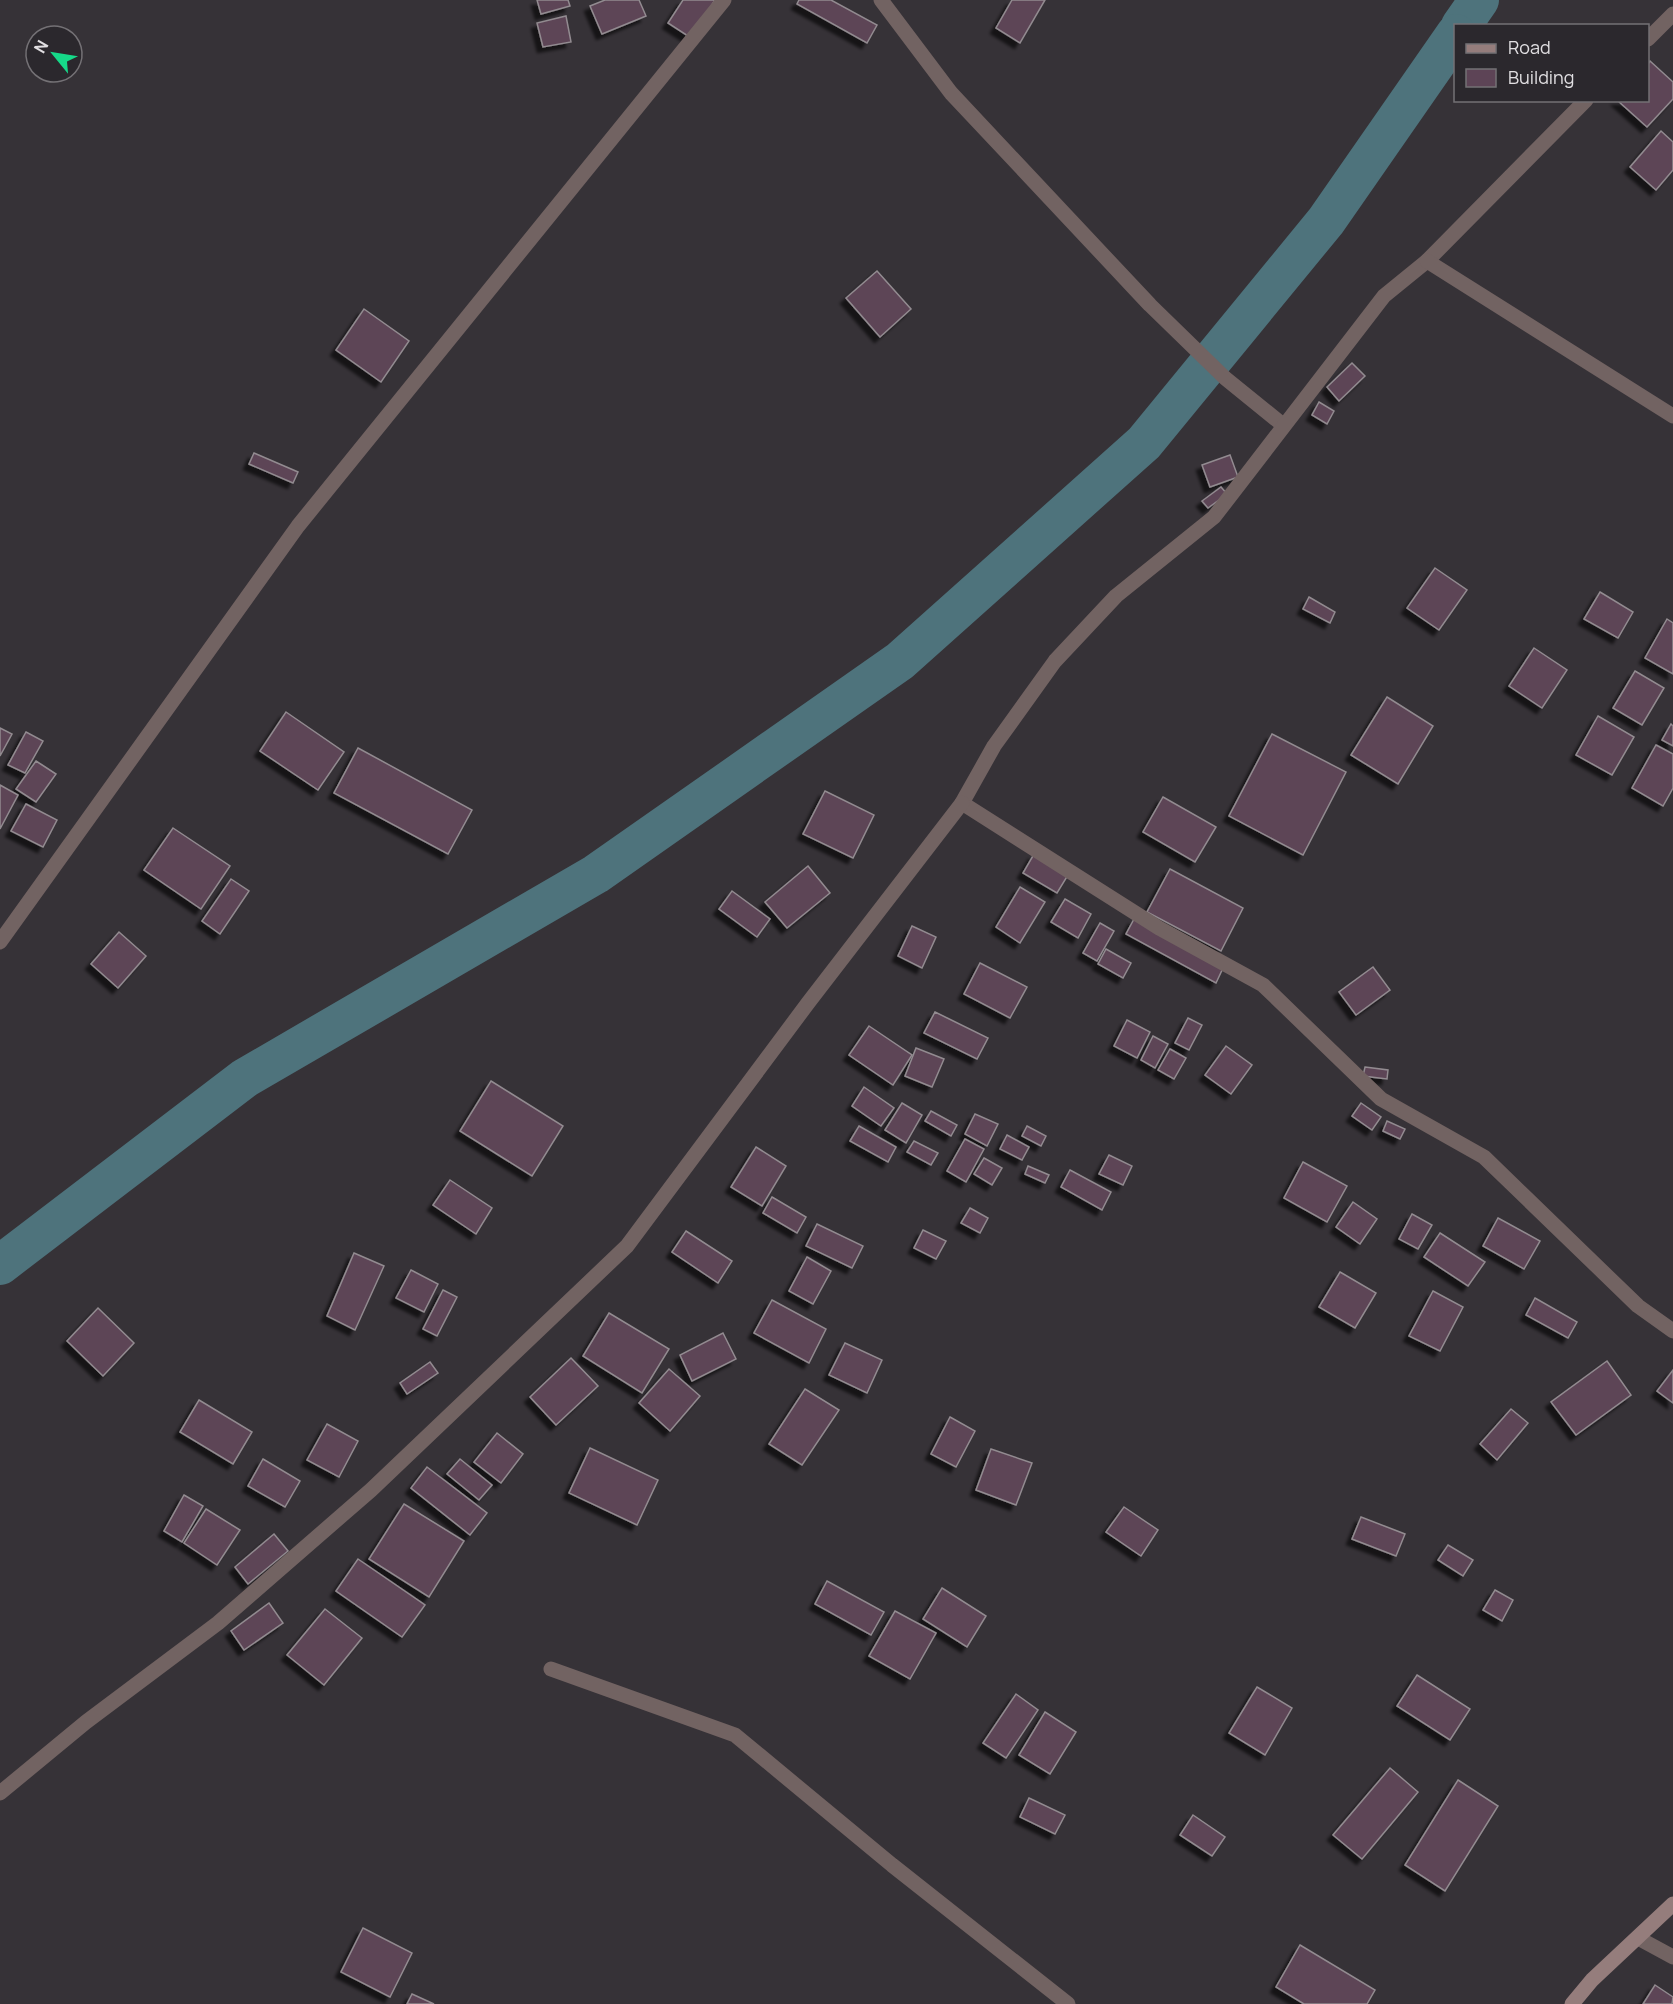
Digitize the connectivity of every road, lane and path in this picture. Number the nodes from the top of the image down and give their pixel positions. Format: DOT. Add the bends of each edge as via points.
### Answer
graph roads {
  1 [pos="724,0"];
  2 [pos="881,0"];
  3 [pos="1673,14"];
  4 [pos="1649,37"];
  5 [pos="1584,102"];
  6 [pos="1427,261"];
  7 [pos="1673,416"];
  8 [pos="1283,425"];
  9 [pos="962,803"];
  10 [pos="0,942"];
  11 [pos="1673,1331"];
  12 [pos="551,1669"];
  13 [pos="0,1792"];
  14 [pos="1673,1904"];
  15 [pos="1638,1938"];
  16 [pos="1673,1957"];
  17 [pos="1068,2004"];
  18 [pos="1572,2004"];
  1 -- 10 [label="street" via="298,526"];
  2 -- 8 [label="street" via="951,93 1150,305 1225,378"];
  3 -- 4 [label="street"];
  5 -- 6 [label="street"];
  6 -- 7 [label="street"];
  6 -- 8 [label="street" via="1384,296"];
  8 -- 9 [label="street" via="1214,516 1116,596 1055,661 994,746"];
  9 -- 11 [label="street" via="1159,928 1263,985 1381,1099 1484,1157 1638,1306"];
  9 -- 13 [label="street" via="627,1246 371,1490 218,1623"];
  12 -- 17 [label="street" via="735,1735"];
  14 -- 15 [label="main road"];
  15 -- 16 [label="street"];
  15 -- 18 [label="main road"];
}
